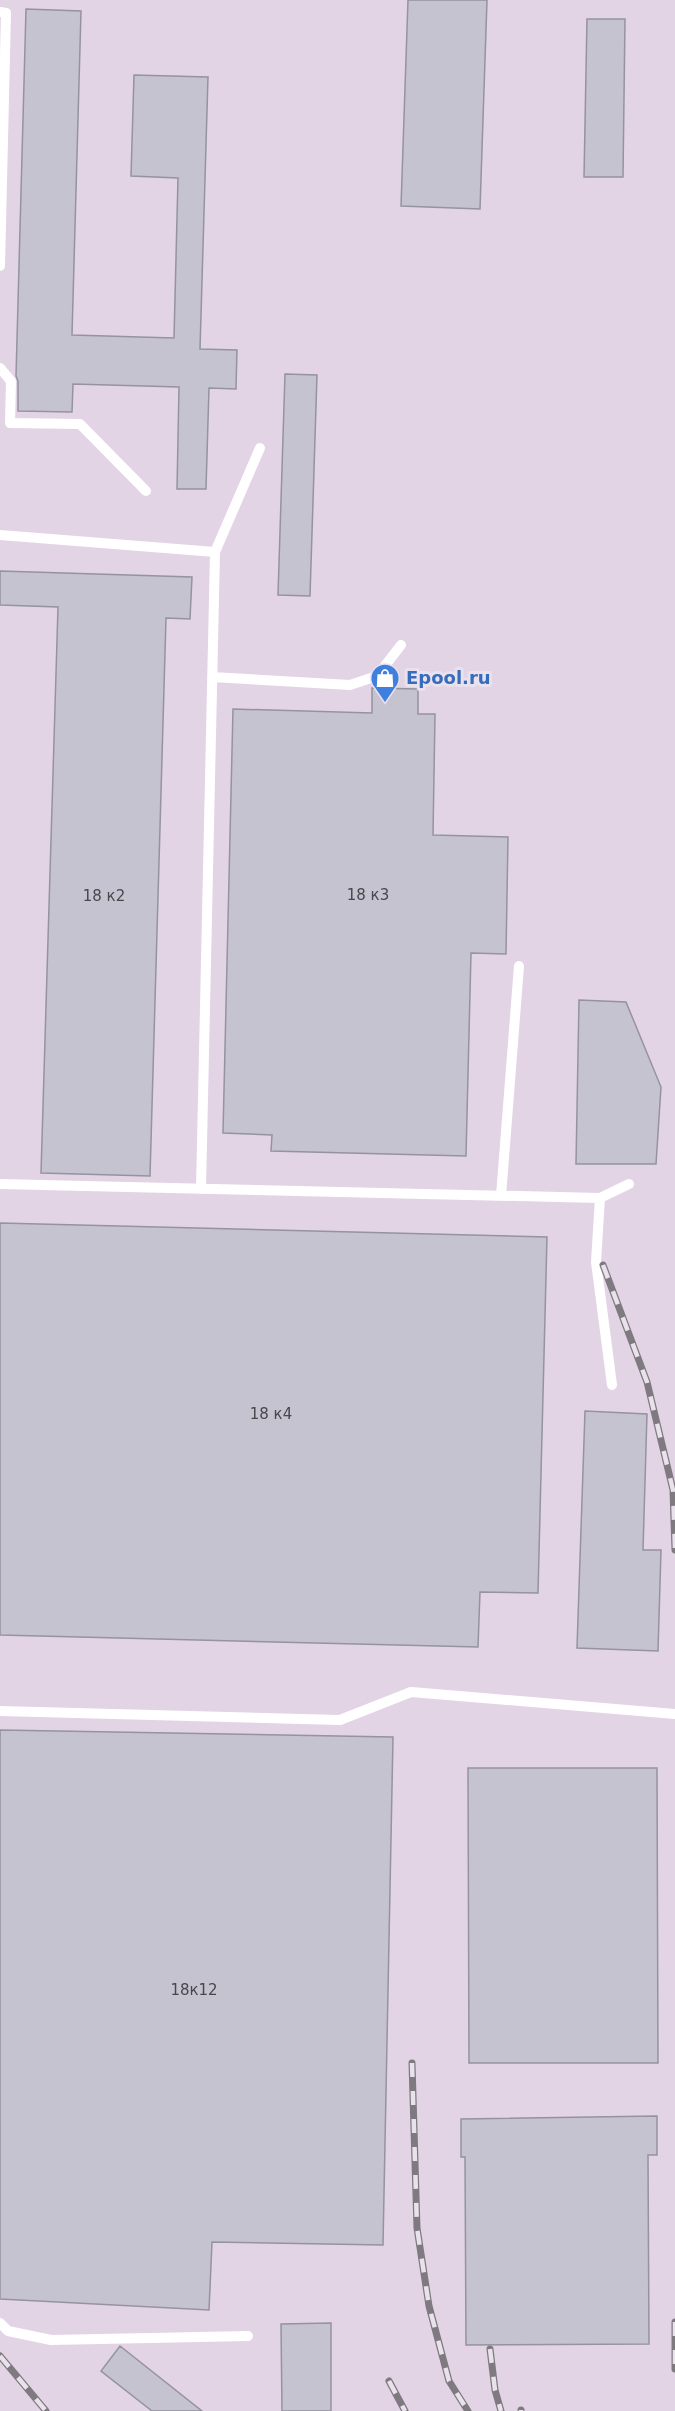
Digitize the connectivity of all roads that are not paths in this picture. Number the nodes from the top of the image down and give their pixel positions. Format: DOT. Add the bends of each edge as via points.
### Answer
graph roads {
  1 [pos="0,12"];
  2 [pos="0,266"];
  3 [pos="0,368"];
  4 [pos="260,448"];
  5 [pos="146,491"];
  6 [pos="0,535"];
  7 [pos="214,552"];
  8 [pos="402,645"];
  9 [pos="212,677"];
  10 [pos="519,966"];
  11 [pos="0,1184"];
  12 [pos="629,1184"];
  13 [pos="201,1189"];
  14 [pos="501,1196"];
  15 [pos="600,1198"];
  16 [pos="612,1385"];
  17 [pos="0,1711"];
  18 [pos="675,1714"];
  19 [pos="0,2323"];
  20 [pos="248,2336"];
  1 -- 2 [label="lane" via="6,12"];
  3 -- 5 [label="lane" via="10,381 10,423 80,424"];
  4 -- 7 [label="lane"];
  6 -- 7 [label="lane"];
  7 -- 9 [label="lane"];
  8 -- 9 [label="lane" via="377,676 350,685"];
  9 -- 13 [label="lane"];
  10 -- 14 [label="lane"];
  11 -- 13 [label="lane"];
  12 -- 15 [label="lane"];
  13 -- 14 [label="lane"];
  14 -- 15 [label="lane"];
  15 -- 16 [label="lane" via="596,1262"];
  17 -- 18 [label="lane" via="340,1720 411,1692"];
  19 -- 20 [label="lane" via="8,2331 51,2340"];
}
